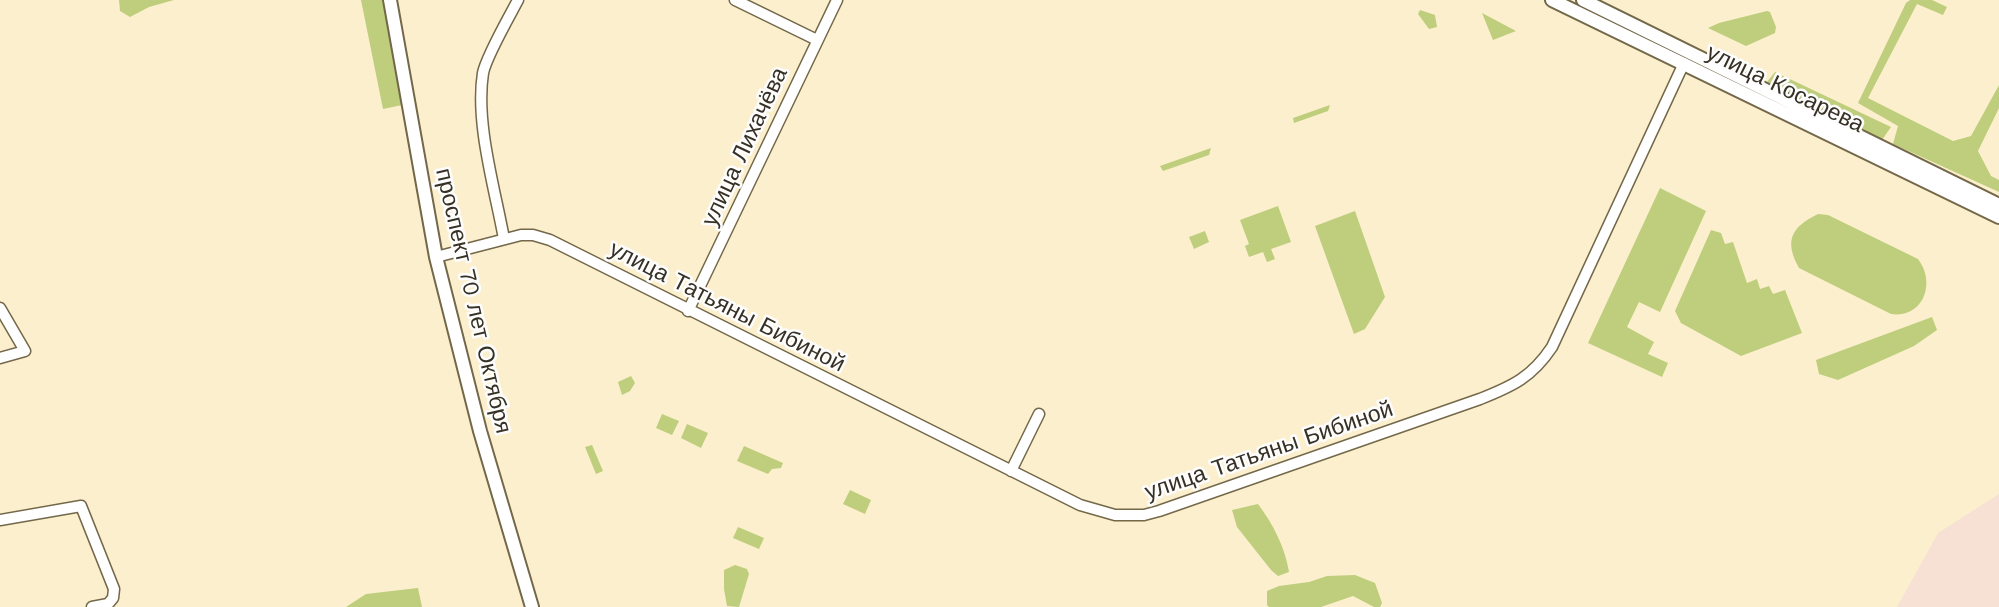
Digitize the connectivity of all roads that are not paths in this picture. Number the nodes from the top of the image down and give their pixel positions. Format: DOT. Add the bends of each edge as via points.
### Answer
graph roads {
  1 [pos="390,0"];
  2 [pos="518,0"];
  3 [pos="735,0"];
  4 [pos="837,0"];
  5 [pos="1552,0"];
  6 [pos="1583,0"];
  7 [pos="817,40"];
  8 [pos="1687,58"];
  9 [pos="1999,205"];
  10 [pos="1999,217"];
  11 [pos="504,239"];
  12 [pos="436,257"];
  13 [pos="0,308"];
  14 [pos="688,311"];
  15 [pos="0,358"];
  16 [pos="1039,414"];
  17 [pos="1011,471"];
  18 [pos="0,520"];
  19 [pos="92,607"];
  20 [pos="532,607"];
  1 -- 12 [label="main road, проспект 70 лет Октября"];
  2 -- 11 [label="street" via="483,71 486,143"];
  3 -- 7 [label="street"];
  4 -- 7 [label="street, улица Лихачёва"];
  5 -- 8 [label="main road, улица Косарева"];
  6 -- 8 [label="main road, улица Косарева"];
  7 -- 14 [label="street, улица Лихачёва"];
  8 -- 9 [label="main road, улица Косарева"];
  8 -- 10 [label="main road, улица Косарева"];
  8 -- 17 [label="street, улица Татьяны Бибиной" via="1552,347 1519,382 1144,515 1115,515 1090,508"];
  11 -- 12 [label="street, улица Татьяны Бибиной"];
  11 -- 14 [label="street, улица Татьяны Бибиной" via="533,235 550,240"];
  12 -- 20 [label="main road, проспект 70 лет Октября" via="480,431"];
  13 -- 15 [label="street" via="25,351"];
  14 -- 17 [label="street, улица Татьяны Бибиной"];
  16 -- 17 [label="street"];
  18 -- 19 [label="street" via="81,506 114,589 108,604"];
}
